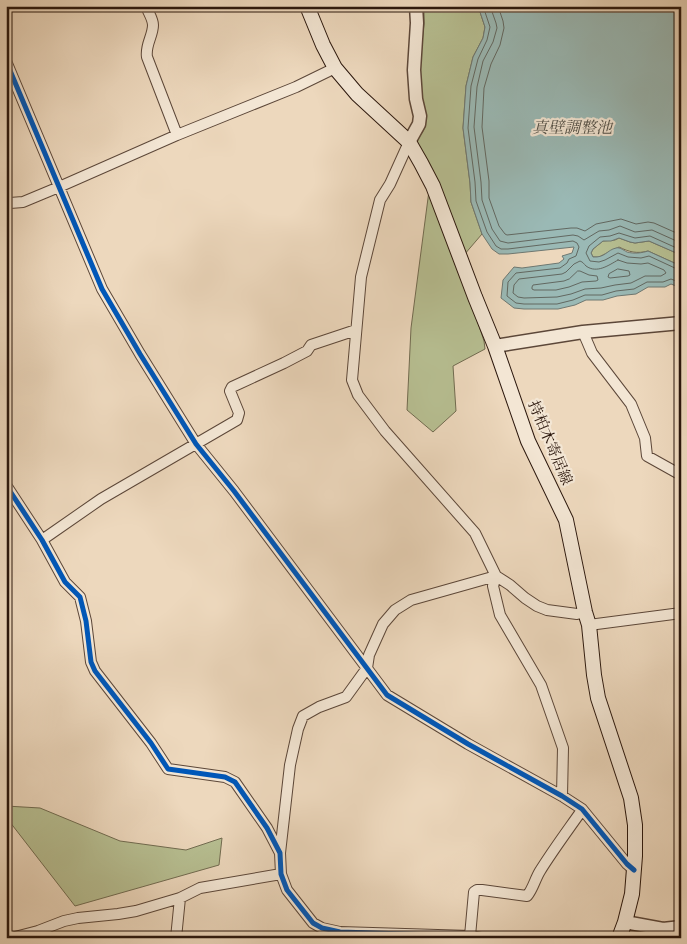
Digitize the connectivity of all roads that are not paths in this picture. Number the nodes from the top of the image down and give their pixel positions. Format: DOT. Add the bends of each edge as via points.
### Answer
graph roads {
  1 [pos="146,6"];
  2 [pos="307,6"];
  3 [pos="416,6"];
  4 [pos="6,61"];
  5 [pos="335,68"];
  6 [pos="178,135"];
  7 [pos="409,142"];
  8 [pos="59,187"];
  9 [pos="6,202"];
  10 [pos="681,323"];
  11 [pos="356,330"];
  12 [pos="583,332"];
  13 [pos="496,346"];
  14 [pos="196,444"];
  15 [pos="681,475"];
  16 [pos="6,484"];
  17 [pos="42,540"];
  18 [pos="496,576"];
  19 [pos="681,612"];
  20 [pos="587,619"];
  21 [pos="367,668"];
  22 [pos="562,796"];
  23 [pos="582,810"];
  24 [pos="280,853"];
  25 [pos="634,870"];
  26 [pos="281,874"];
  27 [pos="180,898"];
  28 [pos="626,922"];
  29 [pos="681,927"];
  30 [pos="470,936"];
  31 [pos="11,938"];
  32 [pos="176,938"];
  33 [pos="481,938"];
  34 [pos="619,938"];
  1 -- 6 [label="street" via="153,28 146,48 147,57"];
  2 -- 5 [label="main road, 持柏木寄居線"];
  3 -- 7 [label="street" via="414,70 420,116"];
  4 -- 8 [label="street"];
  5 -- 6 [label="street"];
  5 -- 7 [label="main road, 持柏木寄居線" via="357,94"];
  6 -- 8 [label="street"];
  7 -- 11 [label="street" via="380,200 361,277"];
  7 -- 13 [label="main road, 持柏木寄居線" via="432,186"];
  8 -- 9 [label="street" via="23,202"];
  8 -- 14 [label="street" via="102,288"];
  10 -- 12 [label="street"];
  11 -- 14 [label="street" via="311,345 307,351 232,387 230,391 239,413 237,420"];
  11 -- 18 [label="street" via="352,380 358,396 475,533"];
  12 -- 13 [label="street"];
  12 -- 15 [label="street" via="592,353 631,404 645,438 647,456"];
  13 -- 20 [label="main road, 持柏木寄居線" via="528,441 566,520"];
  14 -- 17 [label="street" via="101,500"];
  14 -- 21 [label="street"];
  16 -- 17 [label="street"];
  17 -- 24 [label="street" via="65,582 80,597 95,671 168,769 225,777 235,782"];
  18 -- 20 [label="street" via="537,606"];
  18 -- 21 [label="street" via="411,600 395,610 383,624"];
  18 -- 22 [label="street" via="493,586 500,615 541,685 562,748"];
  19 -- 20 [label="street"];
  20 -- 25 [label="main road, 持柏木寄居線" via="598,698 631,798 635,825"];
  21 -- 22 [label="street" via="387,695"];
  21 -- 24 [label="street" via="346,696 303,716 290,765"];
  22 -- 23 [label="street"];
  23 -- 25 [label="street"];
  23 -- 30 [label="street" via="538,874 528,896 482,890 474,892"];
  24 -- 26 [label="street"];
  25 -- 28 [label="main road, 持柏木寄居線"];
  26 -- 27 [label="street" via="200,888"];
  26 -- 30 [label="street" via="287,890 313,923 322,928 340,932"];
  27 -- 31 [label="street" via="136,911 64,921"];
  27 -- 32 [label="street"];
  28 -- 29 [label="street" via="663,929"];
  28 -- 34 [label="main road, 持柏木寄居線"];
  30 -- 33 [label="street"];
}
